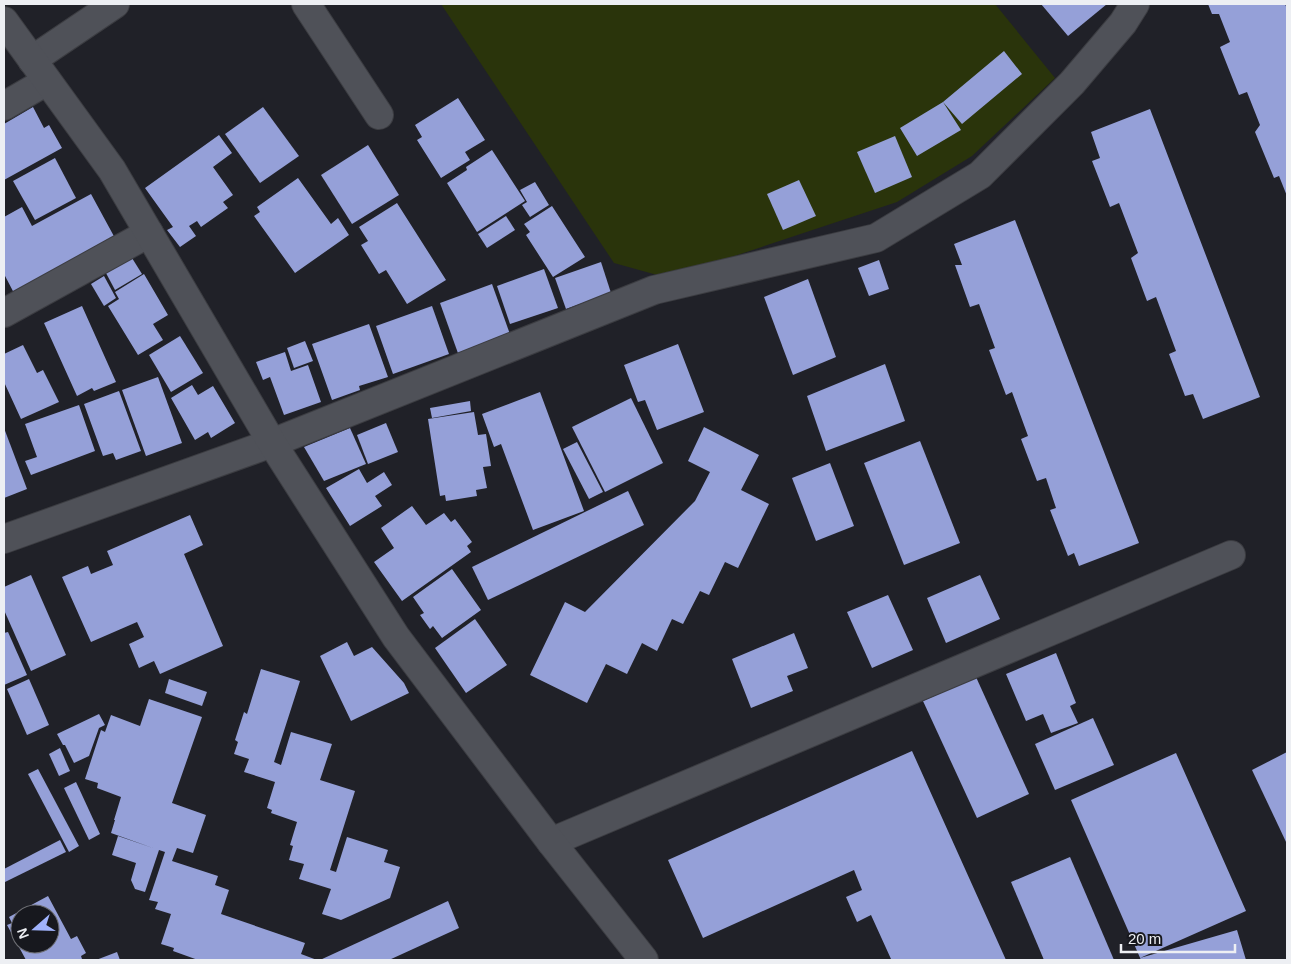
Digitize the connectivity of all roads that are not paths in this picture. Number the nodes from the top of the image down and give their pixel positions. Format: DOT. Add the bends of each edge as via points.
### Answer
graph roads {
  1 [pos="115,4"];
  2 [pos="306,4"];
  3 [pos="1135,4"];
  4 [pos="4,21"];
  5 [pos="40,70"];
  6 [pos="4,106"];
  7 [pos="379,114"];
  8 [pos="150,233"];
  9 [pos="4,313"];
  10 [pos="272,444"];
  11 [pos="4,538"];
  12 [pos="1231,555"];
  13 [pos="551,842"];
  14 [pos="644,960"];
  1 -- 5 [label="street"];
  2 -- 7 [label="street"];
  3 -- 10 [label="street" via="1072,83 980,175 876,238 654,290"];
  4 -- 5 [label="street"];
  5 -- 6 [label="street"];
  5 -- 8 [label="street" via="112,170"];
  8 -- 9 [label="street"];
  8 -- 10 [label="street"];
  10 -- 11 [label="street"];
  10 -- 13 [label="street" via="396,637"];
  12 -- 13 [label="street"];
  13 -- 14 [label="street"];
}
